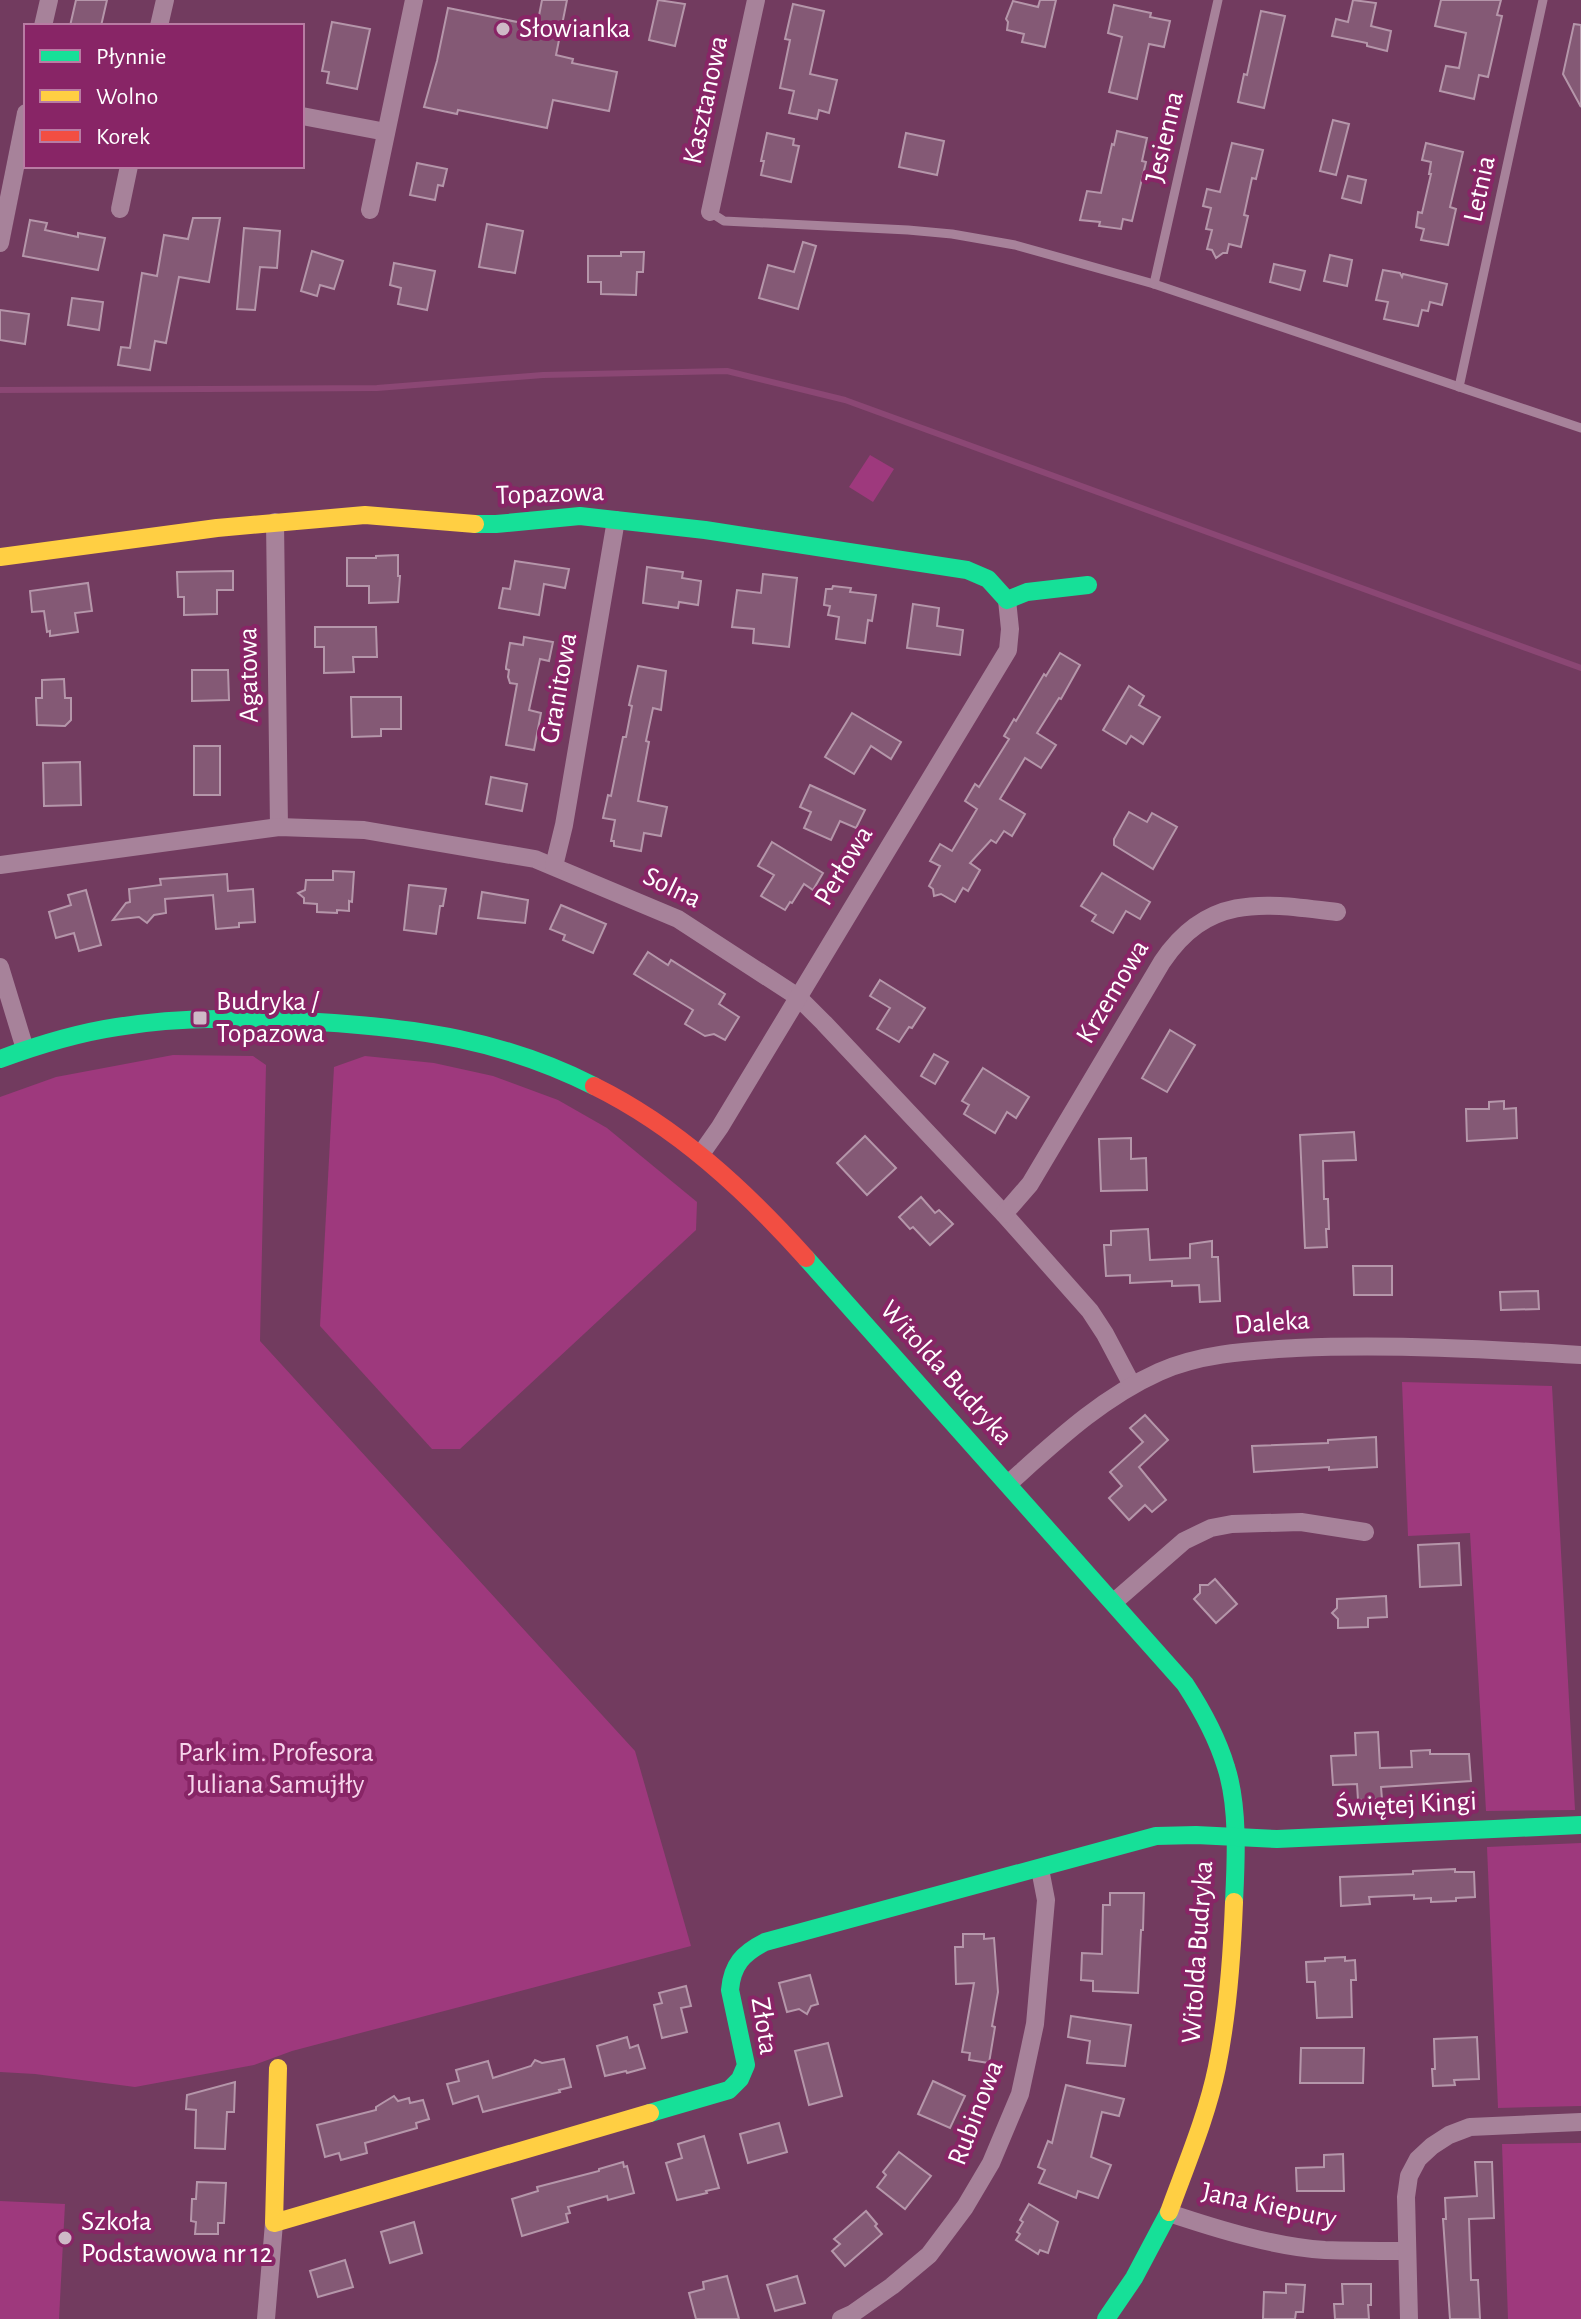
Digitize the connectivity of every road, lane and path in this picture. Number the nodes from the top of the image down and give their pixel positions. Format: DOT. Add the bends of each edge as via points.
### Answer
graph roads {
  1 [pos="49,0"];
  2 [pos="165,0"];
  3 [pos="414,0"];
  4 [pos="756,0"];
  5 [pos="1218,0"];
  6 [pos="1543,0"];
  7 [pos="43,24"];
  8 [pos="159,24"];
  9 [pos="304,116"];
  10 [pos="24,123"];
  11 [pos="386,132"];
  12 [pos="129,168"];
  13 [pos="120,209"];
  14 [pos="370,210"];
  15 [pos="710,212"];
  16 [pos="0,243"];
  17 [pos="1154,284"];
  18 [pos="1459,387"];
  19 [pos="1581,428"];
  20 [pos="616,520"];
  21 [pos="275,522"];
  22 [pos="0,557"];
  23 [pos="1088,585"];
  24 [pos="1007,600"];
  25 [pos="279,827"];
  26 [pos="0,865"];
  27 [pos="554,866"];
  28 [pos="1337,912"];
  29 [pos="0,967"];
  30 [pos="798,997"];
  31 [pos="25,1049"];
  32 [pos="0,1059"];
  33 [pos="701,1154"];
  34 [pos="1004,1214"];
  35 [pos="1581,1355"];
  36 [pos="1132,1385"];
  37 [pos="1008,1484"];
  38 [pos="1365,1532"];
  39 [pos="1114,1602"];
  40 [pos="1581,1825"];
  41 [pos="1234,1837"];
  42 [pos="1040,1869"];
  43 [pos="278,2068"];
  44 [pos="1581,2122"];
  45 [pos="1169,2213"];
  46 [pos="274,2223"];
  47 [pos="1406,2251"];
  48 [pos="266,2319"];
  49 [pos="841,2319"];
  50 [pos="1106,2319"];
  51 [pos="1409,2319"];
  1 -- 7 [label="street"];
  2 -- 8 [label="street"];
  3 -- 11 [label="street"];
  4 -- 15 [label="street, Kasztanowa"];
  5 -- 17 [label="lane, Jesienna"];
  6 -- 18 [label="lane, Letnia"];
  9 -- 11 [label="street"];
  10 -- 16 [label="street"];
  11 -- 14 [label="street"];
  12 -- 13 [label="street"];
  15 -- 17 [label="lane" via="724,221 964,236"];
  17 -- 18 [label="lane"];
  18 -- 19 [label="lane"];
  20 -- 21 [label="street, Topazowa" via="580,516 458,524 365,515"];
  20 -- 24 [label="street, Topazowa" via="967,570 988,579"];
  20 -- 27 [label="street, Granitowa"];
  21 -- 22 [label="street, Topazowa"];
  21 -- 25 [label="street, Agatowa"];
  23 -- 24 [label="street" via="1027,592"];
  24 -- 30 [label="street, Perłowa" via="1008,650"];
  25 -- 26 [label="street, Solna"];
  25 -- 27 [label="street, Solna" via="364,830"];
  27 -- 30 [label="street, Solna" via="678,919"];
  28 -- 34 [label="street, Krzemowa" via="1254,906 1222,911 1189,929 1162,962 1030,1184"];
  29 -- 31 [label="street"];
  30 -- 33 [label="street, Perłowa"];
  30 -- 34 [label="street, Solna"];
  31 -- 32 [label="street, Witolda Budryka"];
  31 -- 33 [label="street, Witolda Budryka" via="96,1030 200,1018 420,1030 573,1075 631,1106"];
  33 -- 37 [label="street, Witolda Budryka" via="765,1212"];
  34 -- 36 [label="street, Solna" via="1090,1311"];
  35 -- 36 [label="street, Daleka" via="1340,1346 1258,1350 1187,1362"];
  36 -- 37 [label="street, Daleka" via="1086,1416"];
  37 -- 39 [label="street, Witolda Budryka"];
  38 -- 39 [label="street" via="1301,1522 1211,1528 1184,1541"];
  39 -- 41 [label="street, Witolda Budryka" via="1203,1712 1227,1768"];
  40 -- 41 [label="street, Świętej Kingi"];
  41 -- 42 [label="street, Złota" via="1156,1836"];
  41 -- 45 [label="street, Witolda Budryka" via="1232,1946 1223,2035 1207,2106"];
  42 -- 46 [label="street, Złota" via="765,1942 743,1954 736,1961 730,1990 746,2065 729,2090"];
  42 -- 49 [label="street, Rubinowa" via="1046,1900 1035,2024 1020,2094 991,2163 929,2255"];
  43 -- 46 [label="street"];
  44 -- 47 [label="street" via="1470,2127 1432,2146 1409,2176"];
  45 -- 47 [label="street, Jana Kiepury" via="1323,2250"];
  45 -- 50 [label="street, Witolda Budryka"];
  46 -- 48 [label="street"];
  47 -- 51 [label="street"];
}
